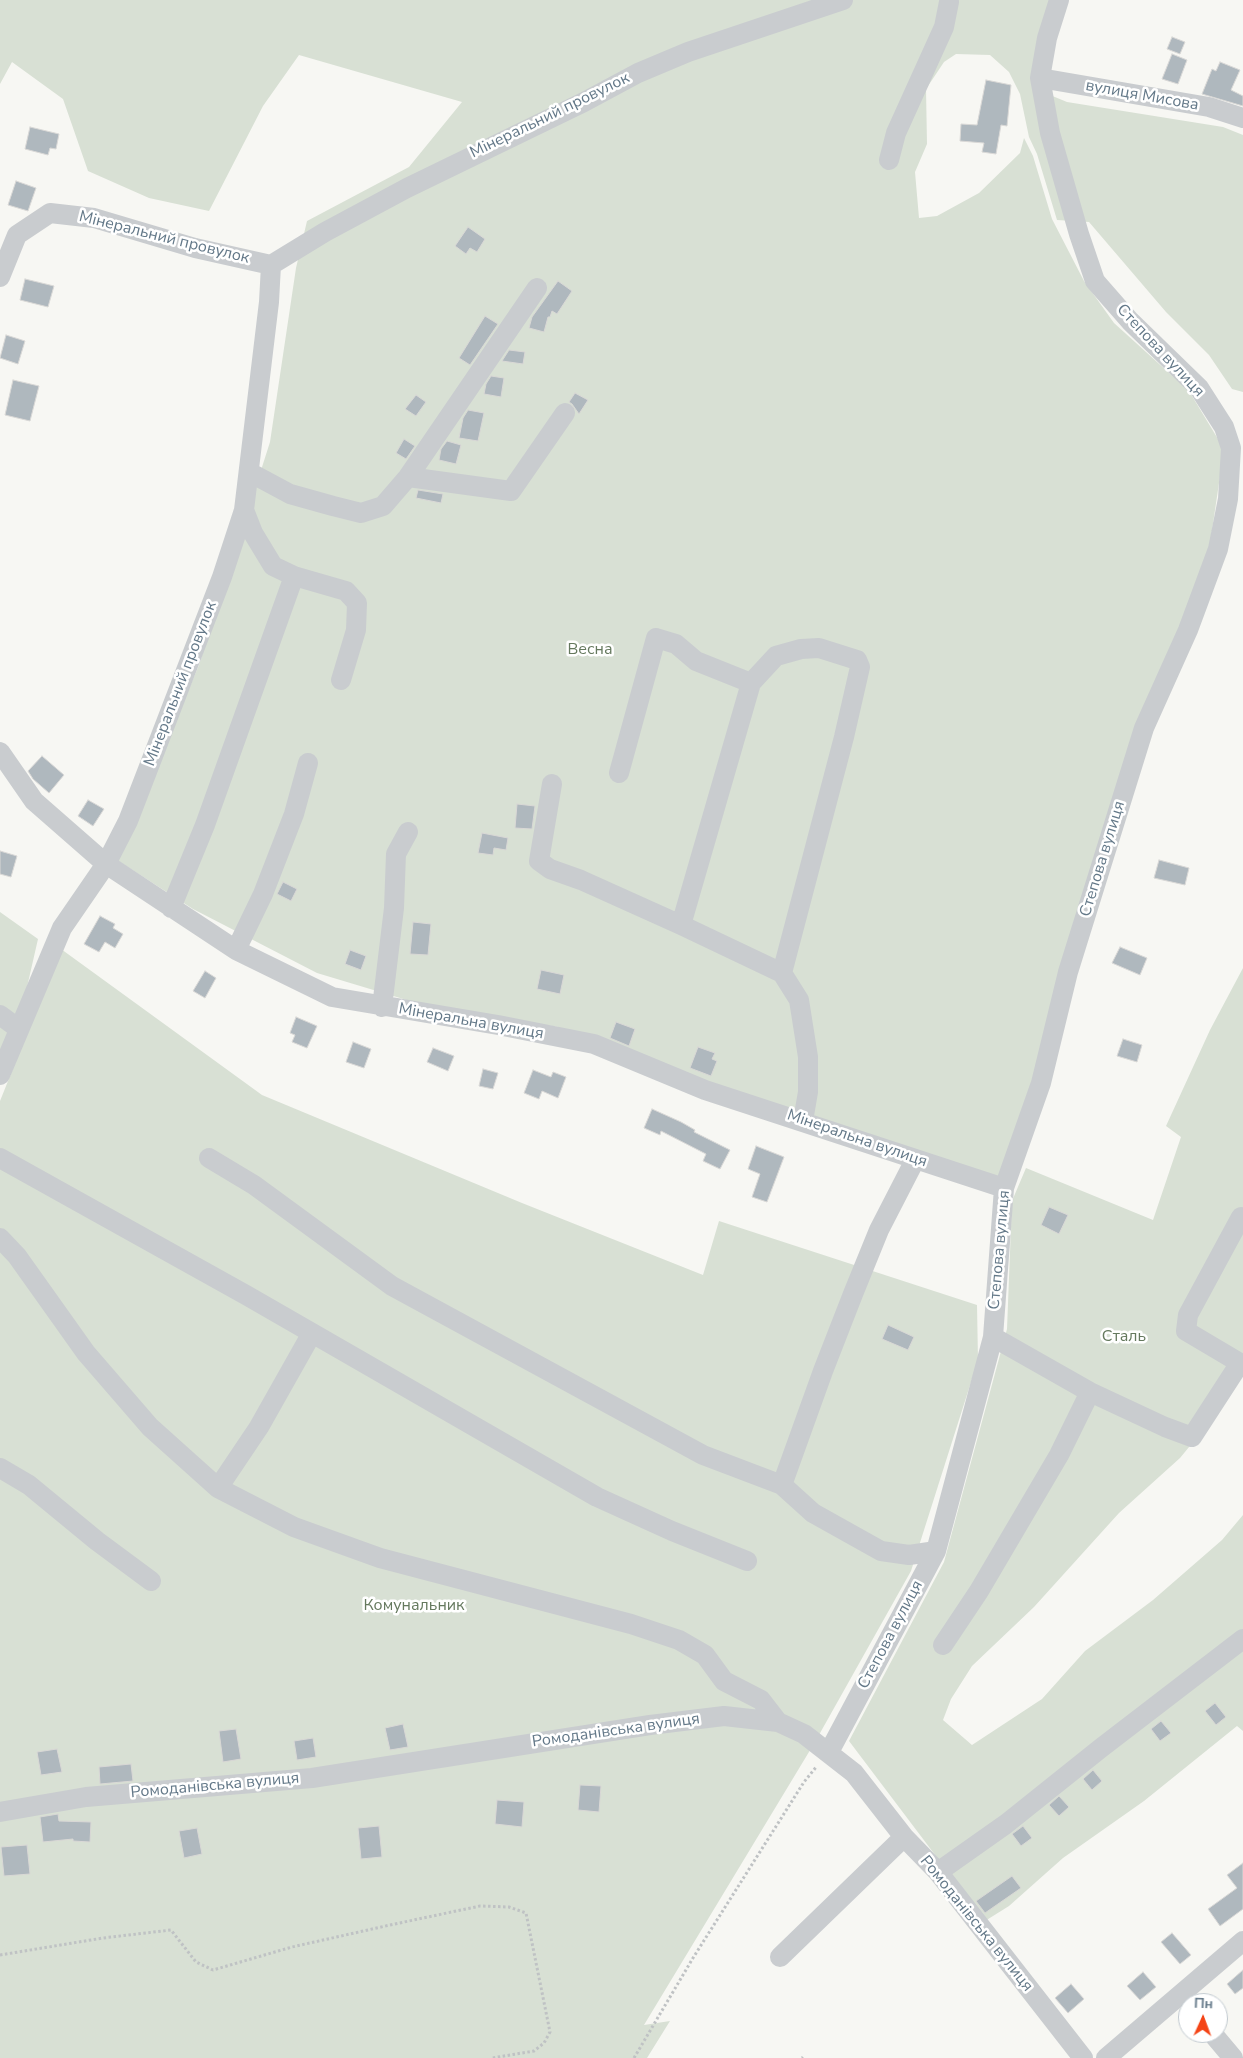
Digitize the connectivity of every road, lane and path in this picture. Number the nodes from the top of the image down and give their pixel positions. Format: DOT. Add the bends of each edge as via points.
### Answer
graph roads {
  1 [pos="843,0"];
  2 [pos="1059,0"];
  3 [pos="950,1"];
  4 [pos="1040,78"];
  5 [pos="1243,118"];
  6 [pos="889,160"];
  7 [pos="271,265"];
  8 [pos="0,276"];
  9 [pos="537,288"];
  10 [pos="566,413"];
  11 [pos="1243,429"];
  12 [pos="1231,448"];
  13 [pos="249,472"];
  14 [pos="408,477"];
  15 [pos="244,510"];
  16 [pos="294,576"];
  17 [pos="340,680"];
  18 [pos="751,683"];
  19 [pos="0,752"];
  20 [pos="308,763"];
  21 [pos="619,773"];
  22 [pos="552,784"];
  23 [pos="408,832"];
  24 [pos="106,864"];
  25 [pos="171,908"];
  26 [pos="681,925"];
  27 [pos="236,950"];
  28 [pos="782,973"];
  29 [pos="382,1007"];
  30 [pos="0,1014"];
  31 [pos="19,1029"];
  32 [pos="0,1075"];
  33 [pos="803,1121"];
  34 [pos="0,1158"];
  35 [pos="209,1158"];
  36 [pos="915,1160"];
  37 [pos="1004,1188"];
  38 [pos="1241,1217"];
  39 [pos="0,1238"];
  40 [pos="312,1333"];
  41 [pos="993,1338"];
  42 [pos="1090,1392"];
  43 [pos="0,1468"];
  44 [pos="782,1485"];
  45 [pos="218,1488"];
  46 [pos="936,1551"];
  47 [pos="748,1562"];
  48 [pos="151,1581"];
  49 [pos="1243,1639"];
  50 [pos="943,1645"];
  51 [pos="778,1722"];
  52 [pos="829,1752"];
  53 [pos="0,1812"];
  54 [pos="904,1837"];
  55 [pos="938,1872"];
  56 [pos="1243,1941"];
  57 [pos="0,1955"];
  58 [pos="780,1957"];
  59 [pos="1191,1993"];
  60 [pos="1178,2004"];
  61 [pos="1220,2043"];
  62 [pos="492,2058"];
  63 [pos="634,2058"];
  64 [pos="1083,2058"];
  65 [pos="1106,2058"];
  66 [pos="1233,2058"];
  1 -- 7 [label="street, Мінеральний провулок" via="688,52 638,73 406,188"];
  2 -- 4 [label="street, Степова вулиця" via="1047,38"];
  3 -- 6 [label="street" via="944,27 896,133"];
  4 -- 5 [label="street, вулиця Мисова" via="1209,107"];
  4 -- 12 [label="street, Степова вулиця" via="1050,133 1095,281 1130,321 1199,388 1224,427"];
  7 -- 8 [label="street, Мінеральний провулок" via="195,248 94,218 50,213 17,235"];
  7 -- 13 [label="street, Мінеральний провулок"];
  9 -- 14 [label="street"];
  10 -- 14 [label="street" via="511,491"];
  11 -- 12 [label="street"];
  12 -- 37 [label="street, Степова вулиця" via="1228,499 1218,549 1188,630 1144,728 1068,972 1041,1083"];
  13 -- 14 [label="street" via="290,494 361,513 382,506"];
  13 -- 15 [label="street, Мінеральний провулок"];
  15 -- 16 [label="street" via="253,533 273,566"];
  15 -- 24 [label="street, Мінеральний провулок" via="222,577 128,821"];
  16 -- 17 [label="street" via="346,591 357,603 356,630"];
  16 -- 25 [label="street" via="205,825"];
  18 -- 21 [label="street" via="696,661 676,644 656,638"];
  18 -- 26 [label="street"];
  18 -- 28 [label="street" via="776,656 801,649 819,648 849,656 860,666"];
  19 -- 24 [label="street, Мінеральна вулиця" via="34,801"];
  20 -- 27 [label="street" via="294,814 263,894"];
  22 -- 26 [label="street" via="539,861 550,869"];
  23 -- 29 [label="street" via="396,854 393,917"];
  24 -- 25 [label="street, Мінеральна вулиця"];
  24 -- 31 [label="street, Мінеральний провулок" via="62,928"];
  25 -- 27 [label="street, Мінеральна вулиця"];
  26 -- 28 [label="street"];
  27 -- 29 [label="street, Мінеральна вулиця" via="332,998"];
  28 -- 33 [label="street" via="799,1000 808,1057 808,1092"];
  29 -- 33 [label="street, Мінеральна вулиця" via="498,1024 594,1044 705,1090"];
  30 -- 31 [label="street"];
  31 -- 32 [label="street, Мінеральний провулок"];
  33 -- 36 [label="street, Мінеральна вулиця"];
  34 -- 40 [label="street"];
  35 -- 44 [label="street" via="254,1185 392,1286 703,1455"];
  36 -- 37 [label="street, Мінеральна вулиця"];
  36 -- 44 [label="street" via="879,1230"];
  37 -- 41 [label="street, Степова вулиця"];
  38 -- 42 [label="street" via="1188,1315 1186,1331 1240,1363 1192,1437"];
  39 -- 45 [label="street" via="17,1256 86,1353 150,1427"];
  40 -- 45 [label="street" via="259,1427"];
  40 -- 47 [label="street" via="597,1497"];
  41 -- 42 [label="street"];
  41 -- 46 [label="street, Степова вулиця"];
  42 -- 50 [label="street" via="1059,1455 979,1591"];
  43 -- 48 [label="street" via="28,1485"];
  44 -- 46 [label="street" via="813,1513 881,1551 909,1555"];
  45 -- 51 [label="street" via="294,1527 380,1558 631,1624 679,1640 705,1655 724,1680 761,1700"];
  46 -- 52 [label="street, Степова вулиця"];
  49 -- 55 [label="street" via="1006,1824"];
  51 -- 52 [label="street, Ромоданівська вулиця" via="804,1734"];
  51 -- 53 [label="street, Ромоданівська вулиця" via="724,1716 312,1778 86,1797"];
  52 -- 54 [label="street, Ромоданівська вулиця" via="854,1773"];
  52 -- 63 [label="path" via="804,1782"];
  54 -- 55 [label="street, Ромоданівська вулиця"];
  54 -- 58 [label="street"];
  55 -- 64 [label="street, Ромоданівська вулиця"];
  56 -- 59 [label="street"];
  57 -- 62 [label="path" via="171,1930 196,1962 213,1970 292,1947 390,1925 480,1906 509,1907 526,1913 550,2032 534,2051"];
  60 -- 65 [label="street"];
  61 -- 66 [label="street"];
}
